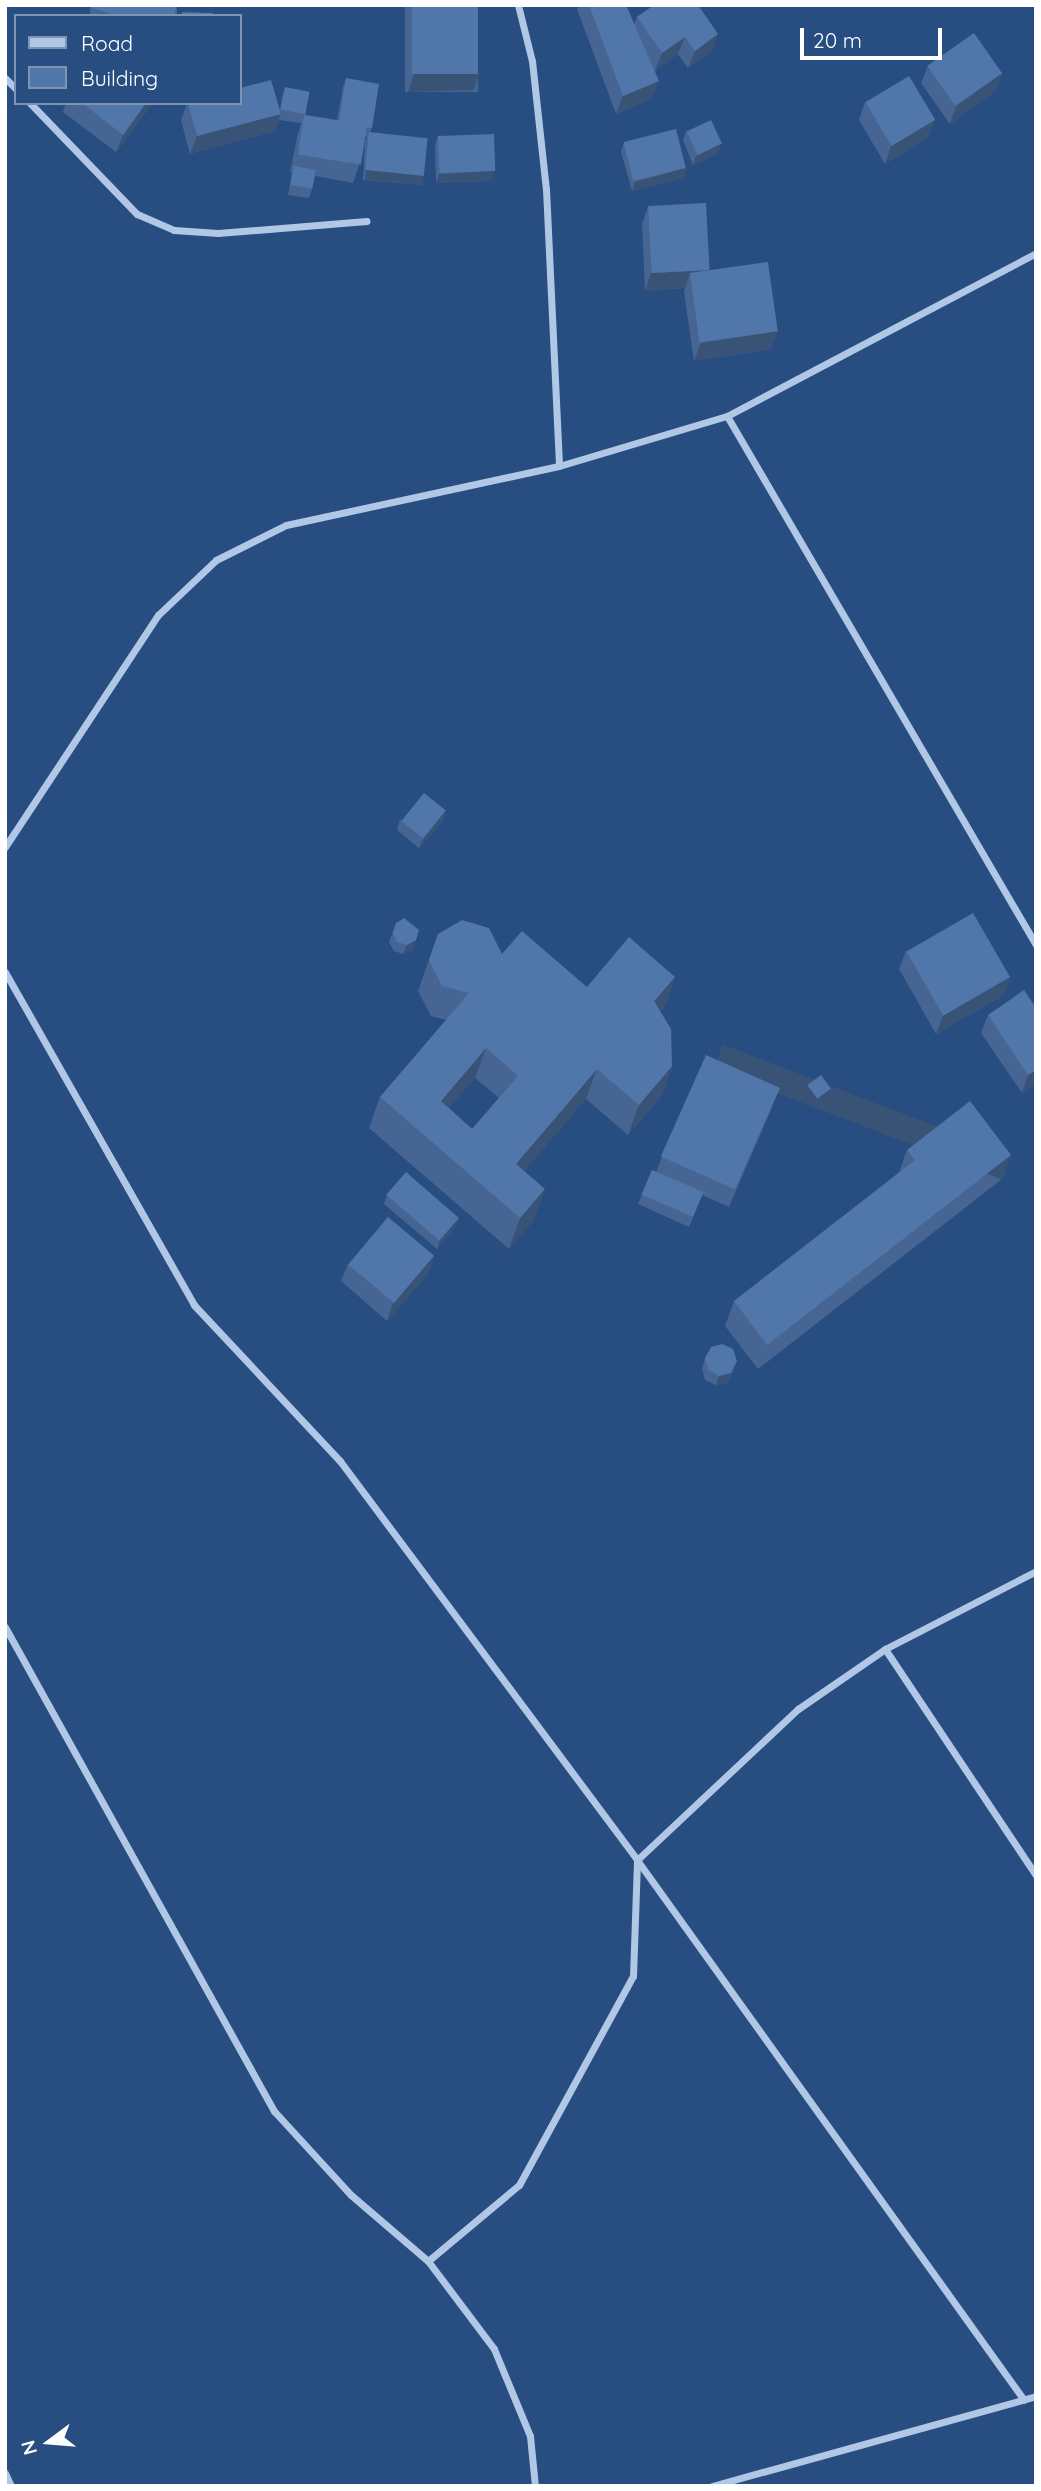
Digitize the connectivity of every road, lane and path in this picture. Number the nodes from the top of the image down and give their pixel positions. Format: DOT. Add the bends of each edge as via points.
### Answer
graph roads {
  1 [pos="518,5"];
  2 [pos="32,105"];
  3 [pos="367,221"];
  4 [pos="1036,253"];
  5 [pos="727,416"];
  6 [pos="559,466"];
  7 [pos="5,847"];
  8 [pos="1036,945"];
  9 [pos="5,972"];
  10 [pos="1036,1571"];
  11 [pos="5,1627"];
  12 [pos="885,1649"];
  13 [pos="637,1860"];
  14 [pos="1036,1875"];
  15 [pos="428,2261"];
  16 [pos="1036,2396"];
  17 [pos="1024,2400"];
  18 [pos="5,2473"];
  19 [pos="11,2486"];
  20 [pos="535,2486"];
  21 [pos="712,2486"];
  1 -- 6 [label="street" via="532,61 545,189"];
  2 -- 3 [label="street" via="136,214 174,230 218,233"];
  4 -- 5 [label="street"];
  5 -- 6 [label="street"];
  5 -- 8 [label="street"];
  6 -- 7 [label="street" via="286,525 216,560 159,615"];
  9 -- 13 [label="street" via="194,1305 340,1461"];
  10 -- 12 [label="street"];
  11 -- 15 [label="street" via="274,2111 351,2194"];
  12 -- 13 [label="street" via="798,1709"];
  12 -- 14 [label="street"];
  13 -- 15 [label="street" via="633,1976 519,2185"];
  13 -- 17 [label="street"];
  15 -- 20 [label="street" via="494,2350 530,2436"];
  16 -- 17 [label="street"];
  17 -- 21 [label="street"];
  18 -- 19 [label="street"];
}
